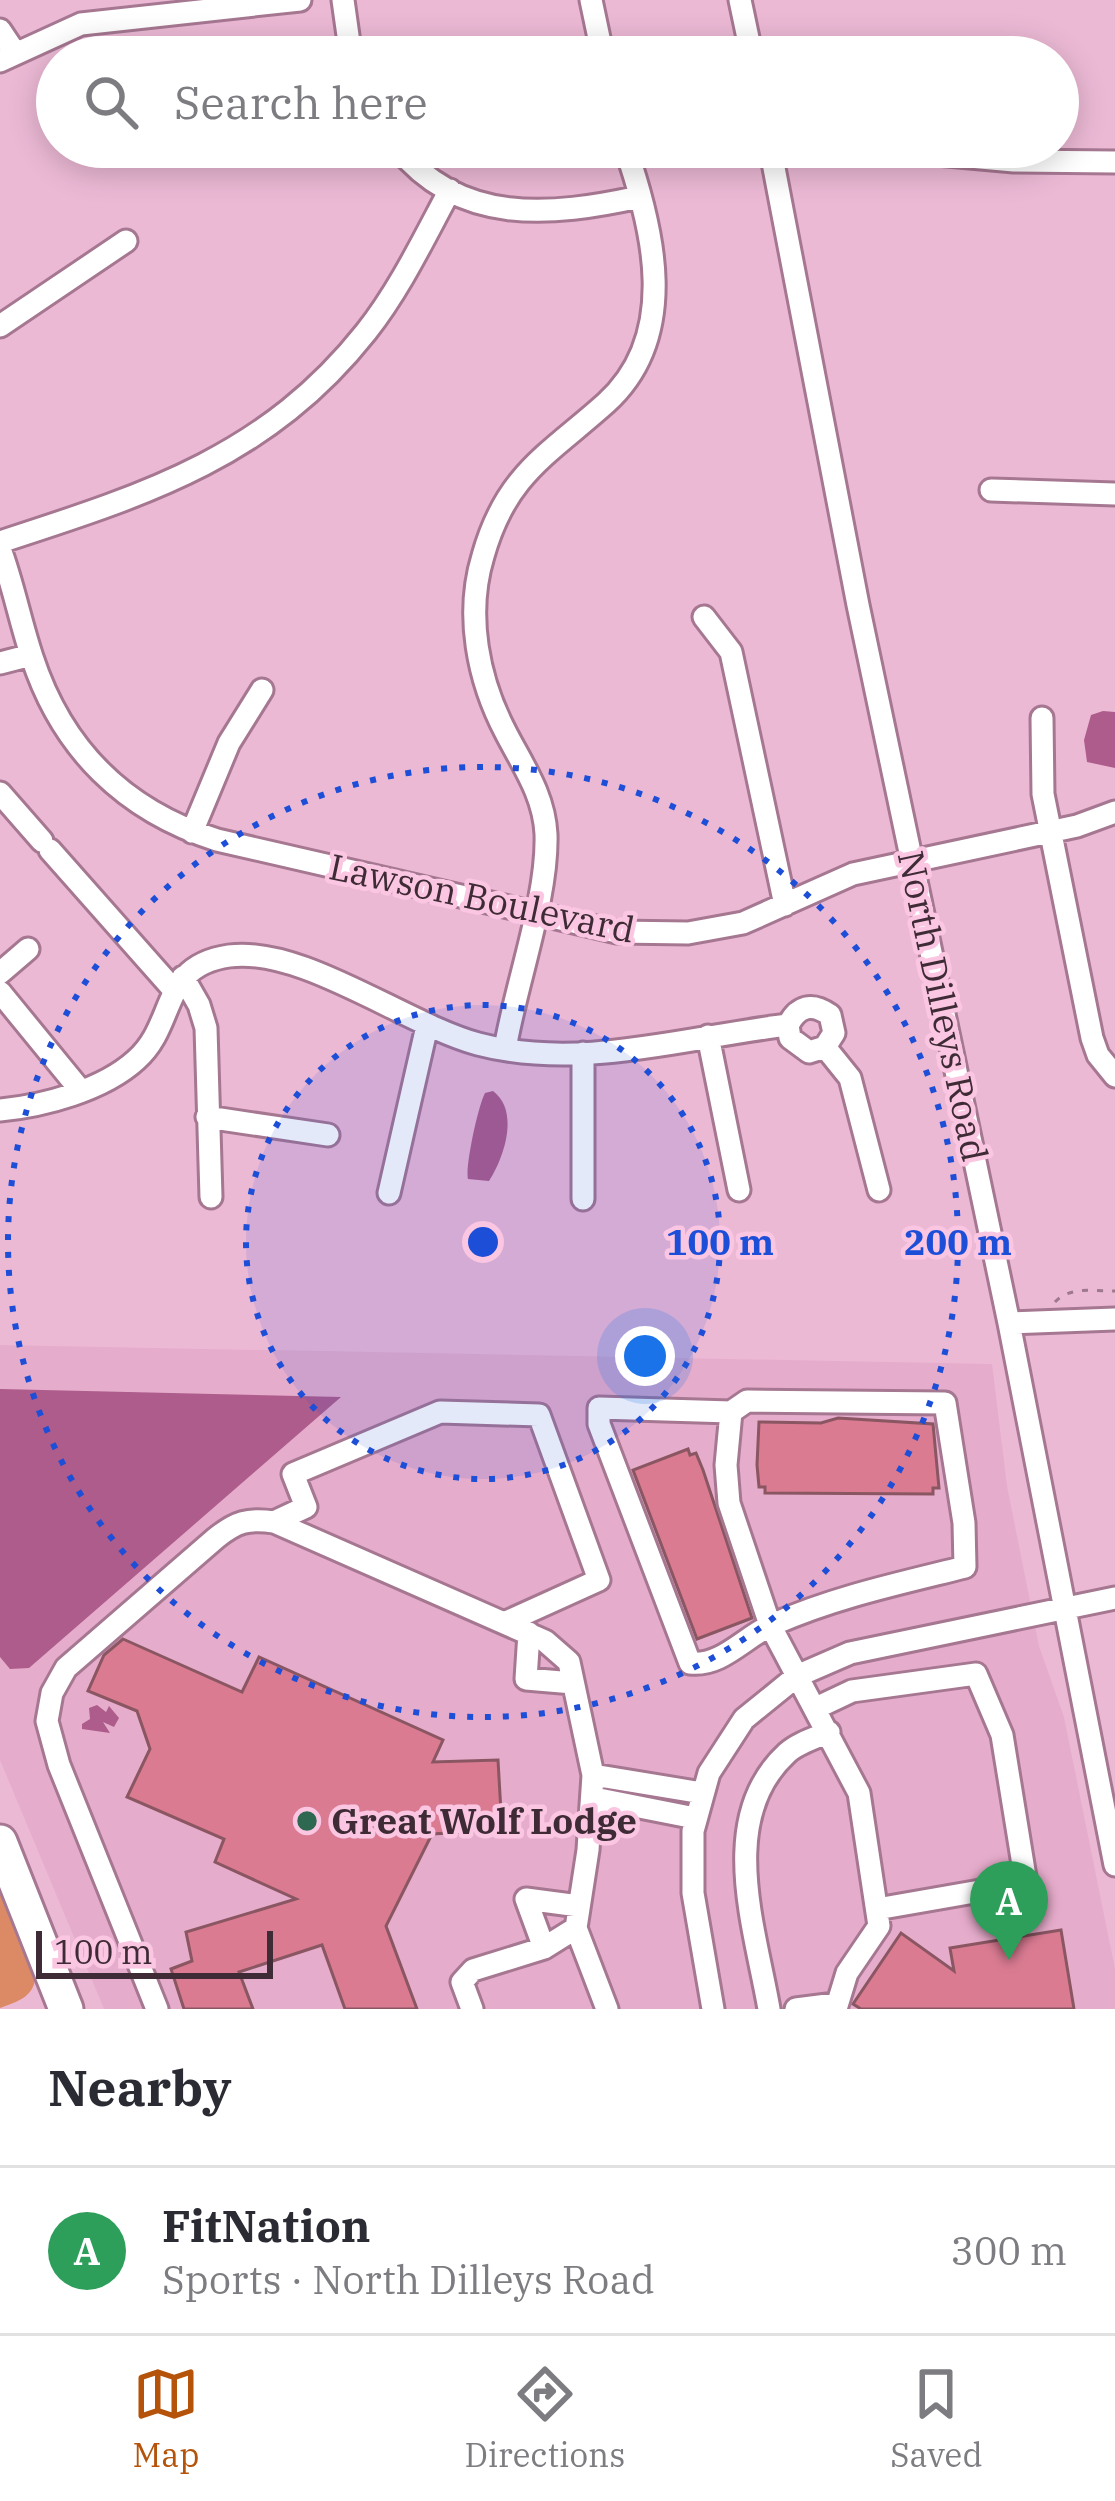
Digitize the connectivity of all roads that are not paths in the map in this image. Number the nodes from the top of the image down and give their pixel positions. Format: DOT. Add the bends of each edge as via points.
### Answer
graph roads {
  1 [pos="300,0"];
  2 [pos="343,0"];
  3 [pos="591,0"];
  4 [pos="740,0"];
  5 [pos="0,30"];
  6 [pos="53,36"];
  7 [pos="348,36"];
  8 [pos="599,36"];
  9 [pos="748,36"];
  10 [pos="36,43"];
  11 [pos="7,56"];
  12 [pos="1079,161"];
  13 [pos="1115,162"];
  14 [pos="423,168"];
  15 [pos="631,168"];
  16 [pos="774,168"];
  17 [pos="450,190"];
  18 [pos="639,197"];
  19 [pos="126,241"];
  20 [pos="0,326"];
  21 [pos="991,490"];
  22 [pos="1115,494"];
  23 [pos="0,546"];
  24 [pos="704,617"];
  25 [pos="31,655"];
  26 [pos="0,663"];
  27 [pos="262,690"];
  28 [pos="1042,718"];
  29 [pos="0,793"];
  30 [pos="1115,812"];
  31 [pos="192,832"];
  32 [pos="1049,832"];
  33 [pos="913,860"];
  34 [pos="785,905"];
  35 [pos="533,915"];
  36 [pos="28,949"];
  37 [pos="0,973"];
  38 [pos="178,983"];
  39 [pos="0,992"];
  40 [pos="788,1025"];
  41 [pos="427,1026"];
  42 [pos="708,1036"];
  43 [pos="825,1047"];
  44 [pos="505,1048"];
  45 [pos="583,1053"];
  46 [pos="1115,1076"];
  47 [pos="81,1090"];
  48 [pos="0,1110"];
  49 [pos="208,1118"];
  50 [pos="328,1135"];
  51 [pos="739,1190"];
  52 [pos="879,1190"];
  53 [pos="389,1193"];
  54 [pos="212,1196"];
  55 [pos="584,1199"];
  56 [pos="1115,1318"];
  57 [pos="1010,1323"];
  58 [pos="704,1411"];
  59 [pos="731,1412"];
  60 [pos="726,1466"];
  61 [pos="274,1522"];
  62 [pos="1115,1598"];
  63 [pos="1066,1608"];
  64 [pos="504,1623"];
  65 [pos="770,1625"];
  66 [pos="529,1634"];
  67 [pos="796,1676"];
  68 [pos="573,1683"];
  69 [pos="816,1708"];
  70 [pos="829,1732"];
  71 [pos="594,1786"];
  72 [pos="702,1793"];
  73 [pos="695,1818"];
  74 [pos="0,1842"];
  75 [pos="1115,1865"];
  76 [pos="877,1910"];
  77 [pos="578,1917"];
  78 [pos="544,1948"];
  79 [pos="57,2007"];
  80 [pos="836,2007"];
  81 [pos="157,2009"];
  82 [pos="472,2009"];
  83 [pos="607,2009"];
  84 [pos="713,2009"];
  85 [pos="769,2009"];
  86 [pos="796,2009"];
  1 -- 6 [label="street" via="118,17"];
  2 -- 7 [label="street"];
  3 -- 8 [label="street"];
  4 -- 9 [label="street"];
  5 -- 11 [label="street"];
  10 -- 11 [label="street"];
  12 -- 13 [label="street"];
  14 -- 17 [label="street"];
  15 -- 18 [label="street"];
  16 -- 33 [label="street, North Dilleys Road"];
  17 -- 18 [label="street" via="532,213"];
  17 -- 23 [label="street" via="368,329 300,401 179,480"];
  18 -- 35 [label="street" via="655,277 649,337 620,389 520,480 482,557 476,594 488,694 546,832"];
  19 -- 20 [label="street"];
  21 -- 22 [label="street"];
  23 -- 25 [label="street, Lawson Boulevard"];
  24 -- 34 [label="street" via="731,652"];
  25 -- 26 [label="street"];
  25 -- 31 [label="street, Lawson Boulevard" via="50,706 90,763 153,814"];
  27 -- 31 [label="street" via="229,743"];
  28 -- 32 [label="street"];
  29 -- 38 [label="street"];
  30 -- 32 [label="street, Lawson Boulevard"];
  31 -- 35 [label="street, Lawson Boulevard"];
  32 -- 33 [label="street, Lawson Boulevard"];
  32 -- 46 [label="street" via="1092,1038"];
  33 -- 34 [label="street, Lawson Boulevard" via="853,874"];
  33 -- 57 [label="street, North Dilleys Road"];
  34 -- 35 [label="street, Lawson Boulevard" via="688,933 617,932"];
  35 -- 44 [label="street"];
  36 -- 37 [label="street"];
  38 -- 41 [label="street" via="230,956 279,961"];
  38 -- 47 [label="street" via="136,1060"];
  38 -- 49 [label="street" via="200,1005 206,1028"];
  39 -- 47 [label="street"];
  40 -- 42 [label="street"];
  40 -- 43 [label="street" via="797,1046"];
  40 -- 43 [label="street" via="803,1007 821,1009 832,1022"];
  41 -- 44 [label="street"];
  41 -- 53 [label="street"];
  42 -- 45 [label="street"];
  42 -- 51 [label="street"];
  43 -- 52 [label="street" via="850,1078"];
  44 -- 45 [label="street"];
  45 -- 55 [label="street"];
  47 -- 48 [label="street"];
  49 -- 50 [label="street"];
  49 -- 54 [label="street"];
  56 -- 57 [label="street"];
  57 -- 63 [label="street, North Dilleys Road"];
  58 -- 59 [label="street"];
  58 -- 60 [label="street"];
  58 -- 65 [label="street" via="598,1408 598,1424 690,1663 707,1665"];
  59 -- 60 [label="street"];
  59 -- 65 [label="street" via="747,1401 945,1403 965,1567"];
  60 -- 65 [label="street" via="729,1503"];
  61 -- 64 [label="street"];
  61 -- 64 [label="street" via="306,1507 293,1474 440,1412 538,1415 599,1580"];
  61 -- 81 [label="street" via="236,1522 66,1668 52,1693 47,1721 59,1765"];
  62 -- 63 [label="street"];
  63 -- 67 [label="street" via="850,1653"];
  63 -- 75 [label="street, North Dilleys Road"];
  64 -- 66 [label="street"];
  65 -- 67 [label="street"];
  66 -- 68 [label="street" via="569,1662"];
  66 -- 68 [label="street" via="526,1679"];
  67 -- 69 [label="street"];
  67 -- 72 [label="street" via="744,1719"];
  68 -- 71 [label="street"];
  69 -- 70 [label="street"];
  69 -- 76 [label="street" via="852,1691 976,1674 1002,1736 1026,1883"];
  70 -- 76 [label="street" via="859,1793"];
  70 -- 85 [label="street" via="787,1754 746,1826"];
  71 -- 72 [label="street"];
  71 -- 73 [label="street"];
  71 -- 77 [label="street"];
  72 -- 73 [label="street"];
  73 -- 84 [label="street" via="691,1871"];
  74 -- 79 [label="highway"];
  76 -- 80 [label="street" via="879,1925 847,1973"];
  77 -- 78 [label="street"];
  77 -- 78 [label="street" via="526,1899"];
  77 -- 83 [label="street"];
  78 -- 82 [label="street" via="473,1970 462,1982"];
  80 -- 86 [label="street"];
}
